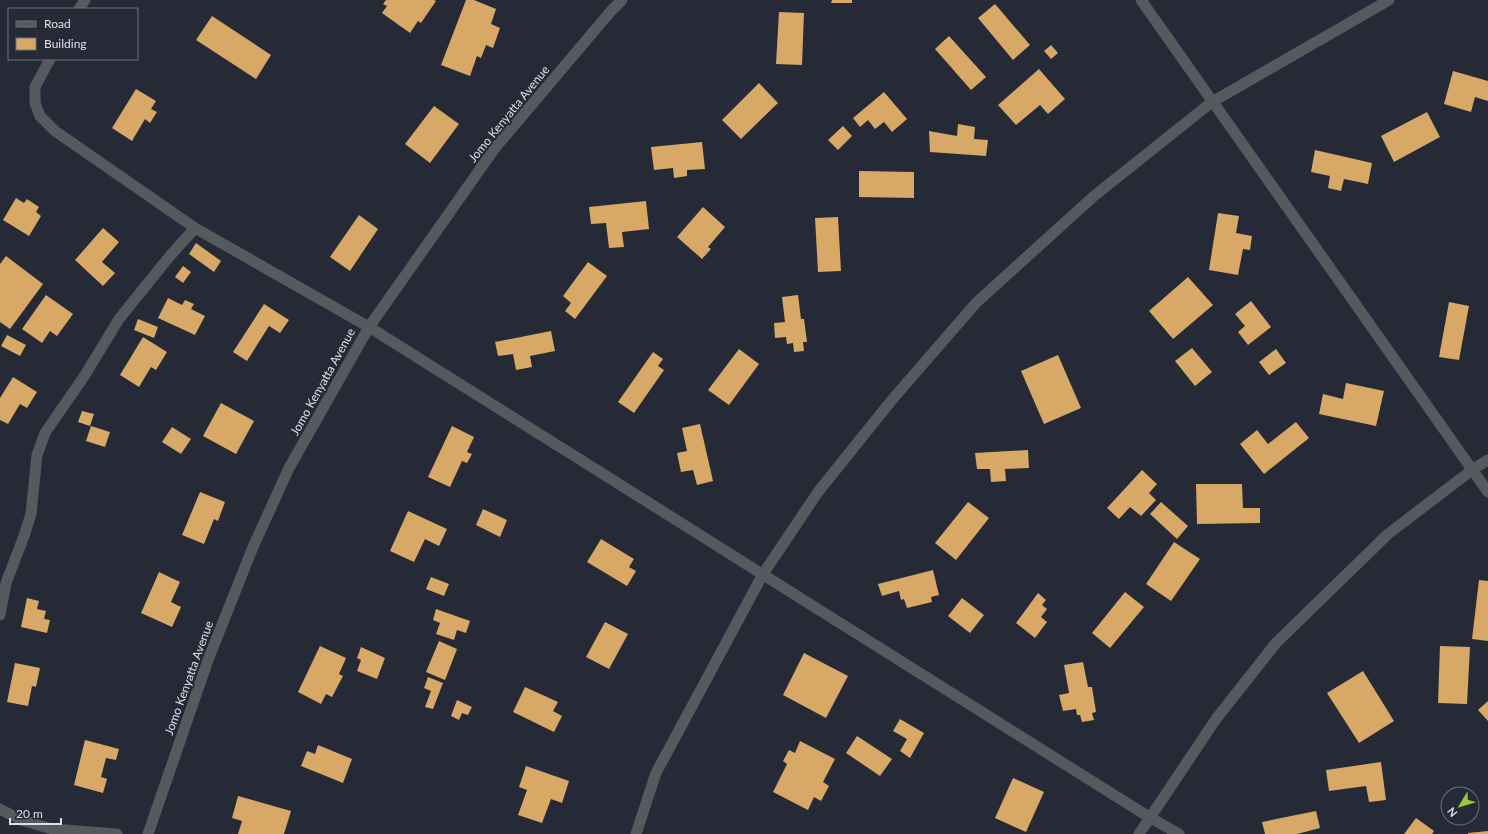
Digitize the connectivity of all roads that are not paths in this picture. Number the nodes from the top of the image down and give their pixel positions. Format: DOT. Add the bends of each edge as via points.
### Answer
graph roads {
  1 [pos="622,0"];
  2 [pos="1141,0"];
  3 [pos="1389,0"];
  4 [pos="49,60"];
  5 [pos="1212,102"];
  6 [pos="195,228"];
  7 [pos="369,327"];
  8 [pos="1488,460"];
  9 [pos="1472,470"];
  10 [pos="1488,492"];
  11 [pos="763,574"];
  12 [pos="0,615"];
  13 [pos="0,809"];
  14 [pos="1149,817"];
  15 [pos="117,834"];
  16 [pos="148,834"];
  17 [pos="636,834"];
  18 [pos="1139,834"];
  19 [pos="1179,834"];
  1 -- 7 [label="street, Jomo Kenyatta Avenue" via="495,148"];
  2 -- 5 [label="street"];
  3 -- 5 [label="street"];
  4 -- 6 [label="street" via="35,87 35,103 40,116 55,130"];
  5 -- 9 [label="street"];
  5 -- 11 [label="street" via="1094,196 976,303 891,401 818,492"];
  6 -- 7 [label="street"];
  6 -- 12 [label="street" via="119,319 85,375 45,432 37,455 31,514 6,583"];
  7 -- 11 [label="street"];
  7 -- 16 [label="street, Jomo Kenyatta Avenue" via="289,468 253,547 208,660"];
  8 -- 9 [label="street"];
  9 -- 10 [label="street"];
  9 -- 14 [label="street" via="1388,534 1276,643 1216,719"];
  11 -- 14 [label="street"];
  11 -- 17 [label="street" via="656,774"];
  13 -- 15 [label="street" via="21,820 52,829"];
  14 -- 18 [label="street"];
  14 -- 19 [label="street"];
}
